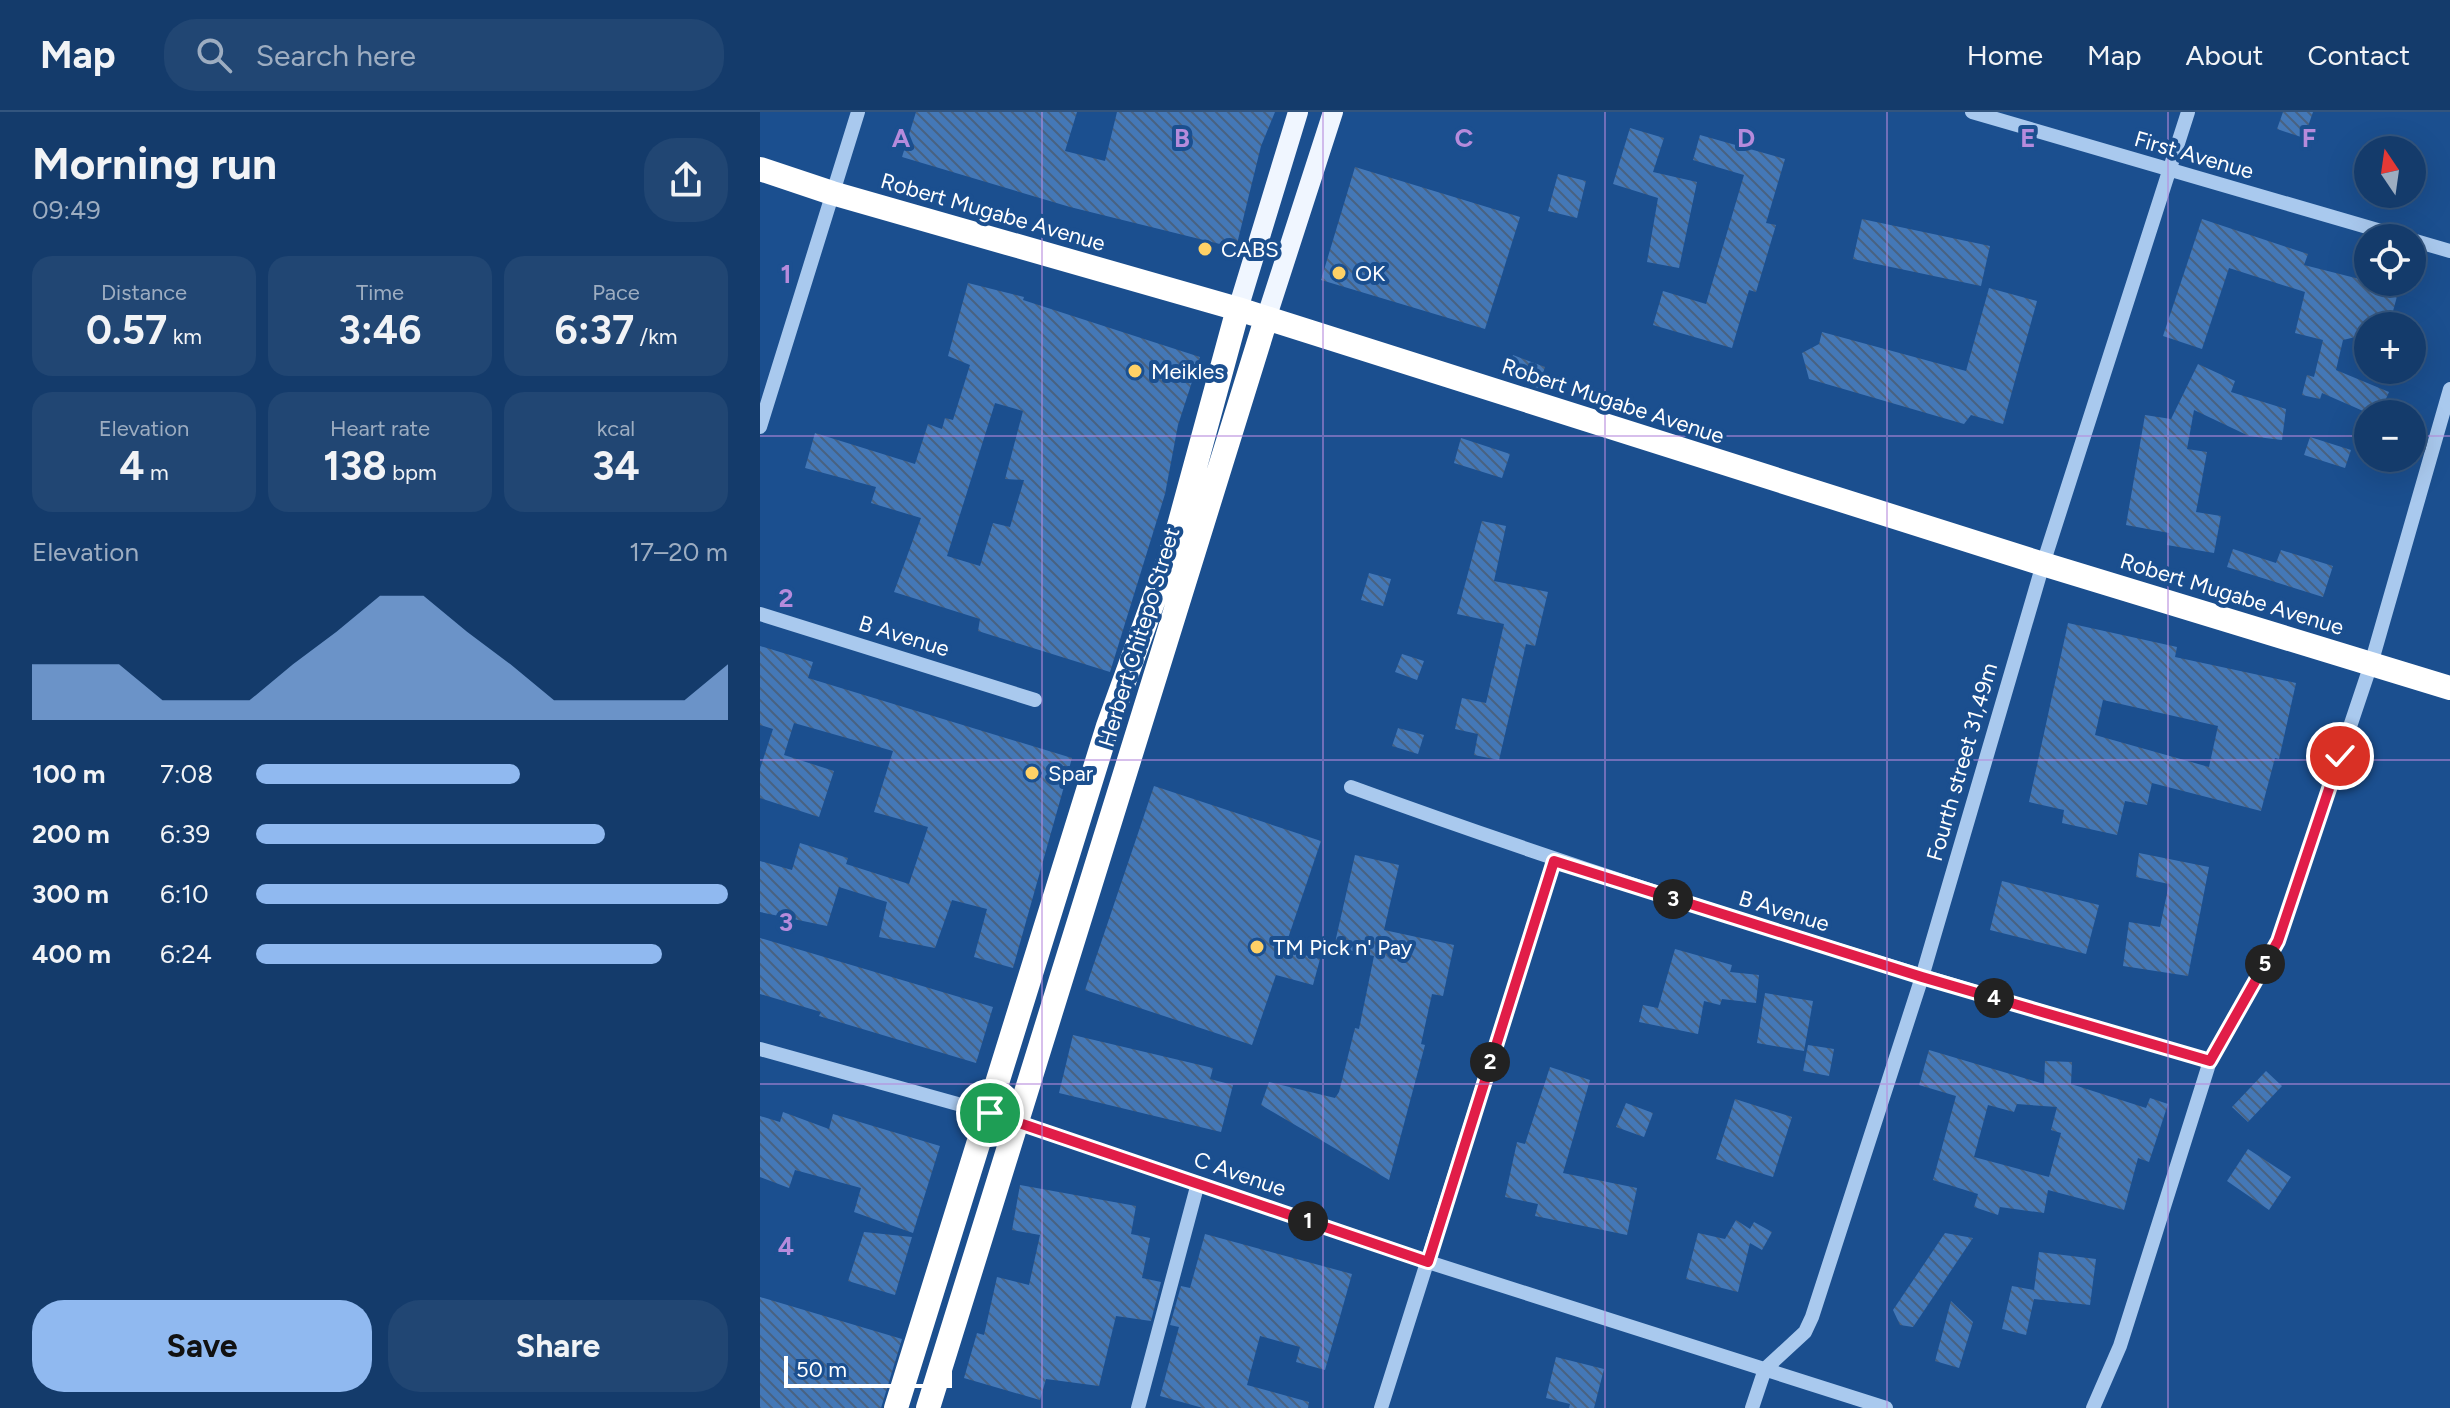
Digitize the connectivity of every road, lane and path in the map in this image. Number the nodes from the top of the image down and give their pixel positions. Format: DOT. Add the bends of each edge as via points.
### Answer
graph roads {
  1 [pos="858,112"];
  2 [pos="1298,112"];
  3 [pos="1333,112"];
  4 [pos="1972,112"];
  5 [pos="2188,112"];
  6 [pos="760,169"];
  7 [pos="2169,171"];
  8 [pos="832,193"];
  9 [pos="2356,224"];
  10 [pos="2426,244"];
  11 [pos="2450,251"];
  12 [pos="1238,309"];
  13 [pos="1266,319"];
  14 [pos="2450,389"];
  15 [pos="760,427"];
  16 [pos="2043,564"];
  17 [pos="760,614"];
  18 [pos="2371,664"];
  19 [pos="2450,688"];
  20 [pos="1035,700"];
  21 [pos="1351,787"];
  22 [pos="1554,861"];
  23 [pos="1922,977"];
  24 [pos="760,1049"];
  25 [pos="2210,1061"];
  26 [pos="990,1113"];
  27 [pos="1017,1124"];
  28 [pos="1198,1183"];
  29 [pos="1428,1262"];
  30 [pos="1765,1369"];
  31 [pos="896,1408"];
  32 [pos="928,1408"];
  33 [pos="1138,1408"];
  34 [pos="1381,1408"];
  35 [pos="1752,1408"];
  36 [pos="1886,1408"];
  37 [pos="2093,1408"];
  1 -- 8 [label="street"];
  2 -- 12 [label="main road, Herbert Chitepo Street"];
  3 -- 13 [label="main road, Herbert Chitepo Street"];
  4 -- 7 [label="street, First Avenue"];
  5 -- 7 [label="street, Fourth street 31,49m"];
  6 -- 8 [label="highway, Robert Mugabe Avenue"];
  7 -- 9 [label="street, First Avenue"];
  7 -- 16 [label="street, Fourth street 31,49m"];
  8 -- 12 [label="highway, Robert Mugabe Avenue"];
  8 -- 15 [label="street"];
  10 -- 11 [label="street"];
  12 -- 13 [label="highway, Robert Mugabe Avenue"];
  12 -- 26 [label="highway, Herbert Chitepo Street" via="1174,544 1108,726"];
  13 -- 16 [label="highway, Robert Mugabe Avenue"];
  13 -- 27 [label="highway, Herbert Chitepo Street"];
  14 -- 18 [label="street"];
  16 -- 18 [label="highway, Robert Mugabe Avenue"];
  16 -- 23 [label="street, Fourth street 31,49m"];
  17 -- 20 [label="street, B Avenue"];
  18 -- 19 [label="highway, Robert Mugabe Avenue"];
  18 -- 25 [label="street" via="2278,941"];
  21 -- 22 [label="street, B Avenue"];
  22 -- 23 [label="street, B Avenue"];
  22 -- 29 [label="street"];
  23 -- 25 [label="street, B Avenue"];
  23 -- 30 [label="street, Fourth street 31,49m" via="1812,1317 1805,1332"];
  24 -- 26 [label="street, C Avenue"];
  25 -- 37 [label="street" via="2120,1346"];
  26 -- 27 [label="street, C Avenue"];
  26 -- 31 [label="highway, Herbert Chitepo Street"];
  27 -- 28 [label="street, C Avenue"];
  27 -- 32 [label="highway, Herbert Chitepo Street"];
  28 -- 29 [label="street, C Avenue"];
  28 -- 33 [label="street"];
  29 -- 30 [label="street, C Avenue"];
  29 -- 34 [label="street"];
  30 -- 35 [label="street, Fourth street 31,49m"];
  30 -- 36 [label="street, C Avenue"];
}
